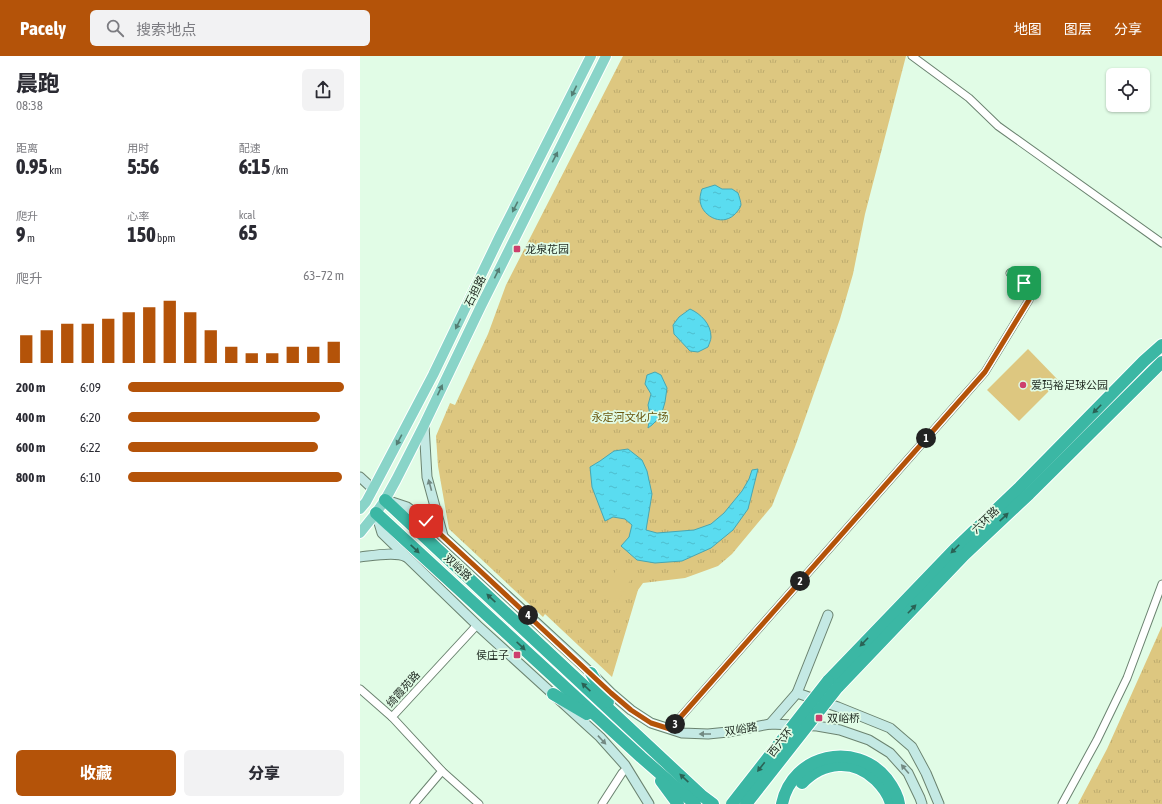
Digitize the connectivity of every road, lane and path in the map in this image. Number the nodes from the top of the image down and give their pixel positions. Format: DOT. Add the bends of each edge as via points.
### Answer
graph roads {
  1 [pos="591,56"];
  2 [pos="606,56"];
  3 [pos="912,56"];
  4 [pos="1162,243"];
  5 [pos="1010,273"];
  6 [pos="1162,345"];
  7 [pos="1162,362"];
  8 [pos="424,425"];
  9 [pos="360,476"];
  10 [pos="373,489"];
  11 [pos="385,500"];
  12 [pos="362,503"];
  13 [pos="376,513"];
  14 [pos="360,533"];
  15 [pos="443,536"];
  16 [pos="360,557"];
  17 [pos="410,559"];
  18 [pos="1162,584"];
  19 [pos="828,615"];
  20 [pos="477,625"];
  21 [pos="591,673"];
  22 [pos="832,684"];
  23 [pos="360,690"];
  24 [pos="797,693"];
  25 [pos="553,694"];
  26 [pos="615,714"];
  27 [pos="392,717"];
  28 [pos="606,724"];
  29 [pos="770,724"];
  30 [pos="670,729"];
  31 [pos="641,757"];
  32 [pos="858,764"];
  33 [pos="627,768"];
  34 [pos="442,771"];
  35 [pos="414,804"];
  36 [pos="479,804"];
  37 [pos="602,804"];
  38 [pos="649,804"];
  39 [pos="678,804"];
  40 [pos="695,804"];
  41 [pos="713,804"];
  42 [pos="732,804"];
  43 [pos="746,804"];
  44 [pos="782,804"];
  45 [pos="789,804"];
  46 [pos="891,804"];
  47 [pos="899,804"];
  48 [pos="922,804"];
  49 [pos="939,804"];
  50 [pos="1062,804"];
  1 -- 10 [label="main road, 石担路, one-way" via="433,375"];
  8 -- 2 [label="main road, 石担路, one-way"];
  3 -- 4 [label="street" via="969,98 998,126"];
  5 -- 30 [label="street" via="1024,283 1029,300 985,372"];
  6 -- 22 [label="highway, 六环路, one-way" via="956,548"];
  22 -- 7 [label="highway, one-way"];
  8 -- 11 [label="main road, 石担路"];
  15 -- 8 [label="street, one-way" via="427,477"];
  9 -- 10 [label="street"];
  10 -- 11 [label="main road"];
  10 -- 12 [label="main road, 石担路"];
  11 -- 13 [label="main road, 石担路"];
  11 -- 15 [label="street, 双峪路" via="407,507"];
  26 -- 11 [label="highway, 双峪路, one-way"];
  12 -- 13 [label="main road"];
  13 -- 14 [label="main road, 石担路"];
  13 -- 17 [label="street" via="382,533"];
  13 -- 28 [label="highway, 双峪路, one-way"];
  15 -- 21 [label="street, 双峪路"];
  16 -- 17 [label="street" via="402,555"];
  17 -- 20 [label="street"];
  18 -- 50 [label="street" via="1126,678 1097,740"];
  19 -- 24 [label="street"];
  20 -- 25 [label="street"];
  20 -- 27 [label="street, 绮霞苑路"];
  21 -- 26 [label="highway"];
  21 -- 30 [label="street, 双峪路" via="631,710 651,723"];
  22 -- 42 [label="highway, 西六环, one-way, bridge"];
  22 -- 43 [label="highway, 西六环, bridge"];
  23 -- 27 [label="street"];
  24 -- 29 [label="street"];
  24 -- 49 [label="street" via="890,728 912,747"];
  25 -- 28 [label="highway"];
  25 -- 33 [label="street, one-way" via="600,737"];
  41 -- 26 [label="highway, 双峪路, one-way"];
  27 -- 34 [label="street, 绮霞苑路"];
  28 -- 31 [label="highway, 双峪路"];
  29 -- 30 [label="street, 双峪路, one-way" via="708,734 682,733"];
  48 -- 29 [label="street, 双峪路, one-way" via="908,773 890,753 869,740 818,726"];
  31 -- 39 [label="highway"];
  31 -- 40 [label="highway, 双峪路"];
  32 -- 44 [label="highway" via="844,757 828,757 815,762 802,770 791,782"];
  32 -- 45 [label="highway" via="826,766 814,772 795,789"];
  32 -- 46 [label="highway" via="883,787"];
  32 -- 47 [label="highway" via="874,766 884,775 892,786"];
  33 -- 37 [label="street"];
  33 -- 38 [label="street"];
  34 -- 35 [label="street"];
  34 -- 36 [label="street, 绮霞苑路"];
}
